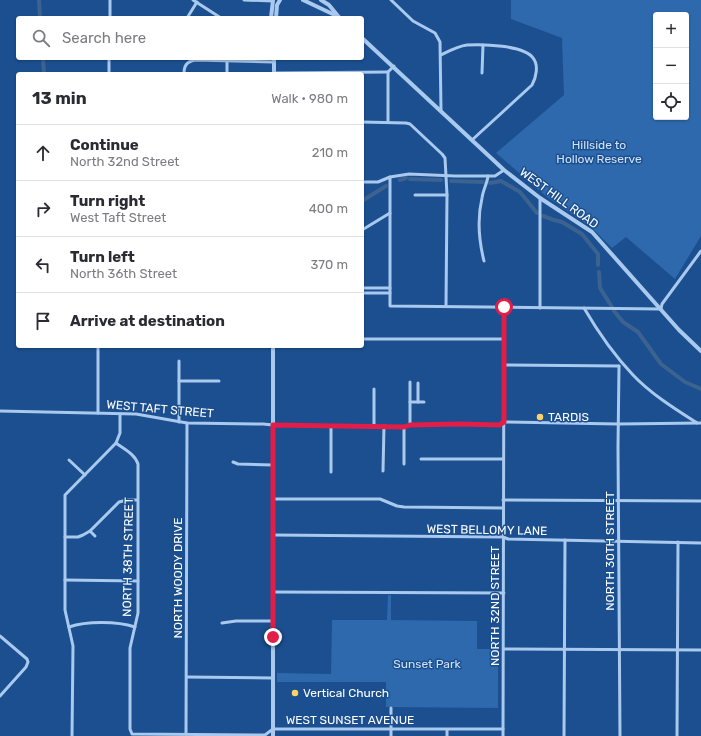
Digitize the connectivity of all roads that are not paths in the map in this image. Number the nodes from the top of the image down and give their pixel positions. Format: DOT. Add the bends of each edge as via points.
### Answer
graph roads {
  1 [pos="110,0"];
  2 [pos="193,0"];
  3 [pos="244,0"];
  4 [pos="273,0"];
  5 [pos="280,0"];
  6 [pos="303,0"];
  7 [pos="321,0"];
  8 [pos="390,0"];
  9 [pos="196,2"];
  10 [pos="277,5"];
  11 [pos="110,16"];
  12 [pos="188,16"];
  13 [pos="218,16"];
  14 [pos="271,16"];
  15 [pos="276,16"];
  16 [pos="336,16"];
  17 [pos="338,16"];
  18 [pos="364,40"];
  19 [pos="483,45"];
  20 [pos="441,55"];
  21 [pos="109,60"];
  22 [pos="195,60"];
  23 [pos="195,60"];
  24 [pos="274,60"];
  25 [pos="227,61"];
  26 [pos="394,66"];
  27 [pos="109,72"];
  28 [pos="184,72"];
  29 [pos="227,72"];
  30 [pos="274,72"];
  31 [pos="364,72"];
  32 [pos="388,72"];
  33 [pos="482,73"];
  34 [pos="441,110"];
  35 [pos="364,122"];
  36 [pos="388,122"];
  37 [pos="472,140"];
  38 [pos="504,170"];
  39 [pos="446,175"];
  40 [pos="488,176"];
  41 [pos="390,177"];
  42 [pos="364,182"];
  43 [pos="416,195"];
  44 [pos="447,195"];
  45 [pos="540,198"];
  46 [pos="390,213"];
  47 [pos="364,229"];
  48 [pos="701,251"];
  49 [pos="484,261"];
  50 [pos="364,288"];
  51 [pos="390,288"];
  52 [pos="364,293"];
  53 [pos="390,293"];
  54 [pos="446,306"];
  55 [pos="504,307"];
  56 [pos="540,308"];
  57 [pos="584,308"];
  58 [pos="661,309"];
  59 [pos="364,339"];
  60 [pos="504,339"];
  61 [pos="98,348"];
  62 [pos="273,348"];
  63 [pos="701,351"];
  64 [pos="179,361"];
  65 [pos="623,363"];
  66 [pos="504,365"];
  67 [pos="619,366"];
  68 [pos="179,381"];
  69 [pos="218,381"];
  70 [pos="410,382"];
  71 [pos="418,383"];
  72 [pos="374,389"];
  73 [pos="410,402"];
  74 [pos="418,402"];
  75 [pos="424,402"];
  76 [pos="0,411"];
  77 [pos="98,413"];
  78 [pos="120,414"];
  79 [pos="179,422"];
  80 [pos="504,422"];
  81 [pos="187,423"];
  82 [pos="697,423"];
  83 [pos="701,423"];
  84 [pos="618,424"];
  85 [pos="273,425"];
  86 [pos="410,425"];
  87 [pos="331,426"];
  88 [pos="374,426"];
  89 [pos="384,426"];
  90 [pos="404,427"];
  91 [pos="116,443"];
  92 [pos="421,459"];
  93 [pos="503,459"];
  94 [pos="69,460"];
  95 [pos="233,462"];
  96 [pos="404,464"];
  97 [pos="273,465"];
  98 [pos="383,471"];
  99 [pos="331,472"];
  100 [pos="85,475"];
  101 [pos="273,499"];
  102 [pos="138,500"];
  103 [pos="504,500"];
  104 [pos="618,500"];
  105 [pos="701,500"];
  106 [pos="503,508"];
  107 [pos="90,531"];
  108 [pos="273,535"];
  109 [pos="95,536"];
  110 [pos="65,537"];
  111 [pos="503,537"];
  112 [pos="565,540"];
  113 [pos="619,541"];
  114 [pos="678,542"];
  115 [pos="701,543"];
  116 [pos="65,580"];
  117 [pos="138,581"];
  118 [pos="273,592"];
  119 [pos="504,593"];
  120 [pos="273,621"];
  121 [pos="222,623"];
  122 [pos="69,627"];
  123 [pos="134,628"];
  124 [pos="0,636"];
  125 [pos="504,649"];
  126 [pos="565,649"];
  127 [pos="619,650"];
  128 [pos="678,650"];
  129 [pos="701,650"];
  130 [pos="187,678"];
  131 [pos="273,678"];
  132 [pos="0,696"];
  133 [pos="391,708"];
  134 [pos="130,729"];
  135 [pos="273,729"];
  136 [pos="391,729"];
  137 [pos="503,729"];
  138 [pos="447,730"];
  139 [pos="186,734"];
  140 [pos="72,736"];
  141 [pos="273,736"];
  142 [pos="391,736"];
  143 [pos="447,736"];
  144 [pos="503,736"];
  145 [pos="564,736"];
  146 [pos="620,736"];
  147 [pos="677,736"];
  1 -- 11 [label="street"];
  2 -- 9 [label="street"];
  3 -- 4 [label="street"];
  4 -- 10 [label="street"];
  4 -- 14 [label="street"];
  5 -- 10 [label="street"];
  6 -- 16 [label="street"];
  7 -- 17 [label="street"];
  8 -- 20 [label="street" via="413,21 435,33 440,42"];
  9 -- 12 [label="street"];
  9 -- 13 [label="street"];
  10 -- 15 [label="street"];
  18 -- 26 [label="street, WEST HILL ROAD"];
  19 -- 20 [label="street" via="462,46"];
  19 -- 33 [label="street"];
  19 -- 37 [label="street" via="509,47 529,54 535,63 536,76 532,85"];
  20 -- 34 [label="street"];
  21 -- 27 [label="street"];
  22 -- 25 [label="street"];
  23 -- 28 [label="street" via="187,63"];
  24 -- 25 [label="street"];
  24 -- 30 [label="street"];
  25 -- 29 [label="street"];
  26 -- 32 [label="street"];
  26 -- 34 [label="street, WEST HILL ROAD"];
  31 -- 32 [label="street"];
  32 -- 36 [label="street"];
  34 -- 37 [label="street, WEST HILL ROAD"];
  35 -- 36 [label="street"];
  36 -- 39 [label="street" via="406,122 415,127 442,154 446,162"];
  37 -- 38 [label="street, WEST HILL ROAD"];
  38 -- 40 [label="street" via="495,176"];
  38 -- 45 [label="street, WEST HILL ROAD"];
  39 -- 40 [label="street"];
  39 -- 41 [label="street" via="409,174"];
  39 -- 44 [label="street"];
  40 -- 49 [label="street" via="482,199 480,223"];
  41 -- 42 [label="street" via="378,182"];
  41 -- 46 [label="street"];
  43 -- 44 [label="street"];
  44 -- 54 [label="street"];
  45 -- 56 [label="street"];
  45 -- 58 [label="street, WEST HILL ROAD" via="592,232"];
  46 -- 47 [label="street"];
  46 -- 51 [label="street"];
  48 -- 58 [label="street" via="662,304"];
  50 -- 51 [label="street"];
  51 -- 53 [label="street"];
  52 -- 53 [label="street"];
  53 -- 54 [label="street" via="390,306"];
  54 -- 55 [label="street"];
  55 -- 56 [label="street"];
  55 -- 60 [label="street, NORTH 32ND STREET"];
  56 -- 57 [label="street"];
  57 -- 58 [label="street"];
  57 -- 65 [label="street" via="598,332"];
  58 -- 63 [label="street, WEST HILL ROAD"];
  59 -- 60 [label="street"];
  60 -- 66 [label="street, NORTH 32ND STREET"];
  61 -- 77 [label="street"];
  62 -- 85 [label="street"];
  64 -- 68 [label="street"];
  65 -- 67 [label="street"];
  65 -- 82 [label="street" via="651,391"];
  66 -- 67 [label="street"];
  66 -- 80 [label="street, NORTH 32ND STREET"];
  67 -- 84 [label="street, NORTH 30TH STREET"];
  68 -- 69 [label="street"];
  68 -- 79 [label="street"];
  70 -- 73 [label="street"];
  71 -- 74 [label="street"];
  72 -- 88 [label="street"];
  73 -- 74 [label="street"];
  73 -- 86 [label="street"];
  74 -- 75 [label="street"];
  76 -- 77 [label="street, WEST TAFT STREET"];
  77 -- 78 [label="street, WEST TAFT STREET"];
  78 -- 79 [label="street, WEST TAFT STREET" via="152,416"];
  78 -- 91 [label="street" via="120,433"];
  79 -- 81 [label="street, WEST TAFT STREET"];
  80 -- 84 [label="street, WEST TAFT STREET"];
  80 -- 86 [label="street, WEST TAFT STREET" via="499,425"];
  80 -- 93 [label="street, NORTH 32ND STREET"];
  81 -- 85 [label="street, WEST TAFT STREET"];
  81 -- 130 [label="street, NORTH WOODY DRIVE"];
  82 -- 83 [label="street, WEST TAFT STREET"];
  82 -- 84 [label="street, WEST TAFT STREET"];
  84 -- 104 [label="street, NORTH 30TH STREET"];
  85 -- 87 [label="street, WEST TAFT STREET"];
  85 -- 97 [label="street"];
  86 -- 90 [label="street, WEST TAFT STREET"];
  87 -- 88 [label="street, WEST TAFT STREET"];
  87 -- 99 [label="street"];
  88 -- 89 [label="street, WEST TAFT STREET"];
  89 -- 90 [label="street, WEST TAFT STREET"];
  89 -- 98 [label="street"];
  90 -- 96 [label="street"];
  91 -- 100 [label="street"];
  91 -- 102 [label="street, NORTH 38TH STREET" via="137,460"];
  92 -- 93 [label="street"];
  93 -- 103 [label="street, NORTH 32ND STREET"];
  94 -- 100 [label="street"];
  95 -- 97 [label="street"];
  97 -- 101 [label="street"];
  100 -- 110 [label="street" via="65,495"];
  101 -- 106 [label="street" via="380,498 404,507"];
  101 -- 108 [label="street"];
  102 -- 107 [label="street" via="119,502"];
  102 -- 117 [label="street, NORTH 38TH STREET"];
  103 -- 104 [label="street"];
  103 -- 106 [label="street, NORTH 32ND STREET"];
  104 -- 105 [label="street"];
  104 -- 113 [label="street, NORTH 30TH STREET"];
  106 -- 111 [label="street, NORTH 32ND STREET"];
  107 -- 109 [label="street"];
  107 -- 110 [label="street" via="78,537"];
  108 -- 111 [label="street, WEST BELLOMY LANE"];
  108 -- 118 [label="street"];
  110 -- 116 [label="street"];
  111 -- 112 [label="street, WEST BELLOMY LANE"];
  111 -- 119 [label="street, NORTH 32ND STREET"];
  112 -- 113 [label="street, WEST BELLOMY LANE"];
  112 -- 126 [label="street"];
  113 -- 114 [label="street, WEST BELLOMY LANE"];
  113 -- 127 [label="street, NORTH 30TH STREET"];
  114 -- 115 [label="street, WEST BELLOMY LANE"];
  114 -- 128 [label="street"];
  116 -- 117 [label="street"];
  116 -- 122 [label="street" via="65,610"];
  117 -- 123 [label="street, NORTH 38TH STREET" via="138,613"];
  118 -- 119 [label="street"];
  118 -- 120 [label="street"];
  119 -- 125 [label="street, NORTH 32ND STREET"];
  120 -- 121 [label="street"];
  120 -- 131 [label="street"];
  122 -- 123 [label="street" via="85,623 118,624"];
  122 -- 140 [label="street" via="73,646"];
  123 -- 134 [label="street, NORTH 38TH STREET" via="130,648"];
  124 -- 132 [label="street" via="27,659 28,665"];
  125 -- 126 [label="street"];
  125 -- 137 [label="street, NORTH 32ND STREET"];
  126 -- 127 [label="street"];
  126 -- 145 [label="street"];
  127 -- 128 [label="street"];
  127 -- 146 [label="street, NORTH 30TH STREET"];
  128 -- 129 [label="street"];
  128 -- 147 [label="street"];
  130 -- 131 [label="street"];
  130 -- 139 [label="street, NORTH WOODY DRIVE"];
  131 -- 135 [label="street"];
  133 -- 136 [label="street"];
  134 -- 139 [label="street, WEST SUNSET AVENUE" via="132,734"];
  135 -- 136 [label="street, WEST SUNSET AVENUE"];
  135 -- 139 [label="street, WEST SUNSET AVENUE" via="265,735"];
  135 -- 141 [label="street"];
  136 -- 138 [label="street, WEST SUNSET AVENUE"];
  136 -- 142 [label="street"];
  137 -- 138 [label="street, WEST SUNSET AVENUE"];
  137 -- 144 [label="street, NORTH 32ND STREET"];
  138 -- 143 [label="street"];
}
